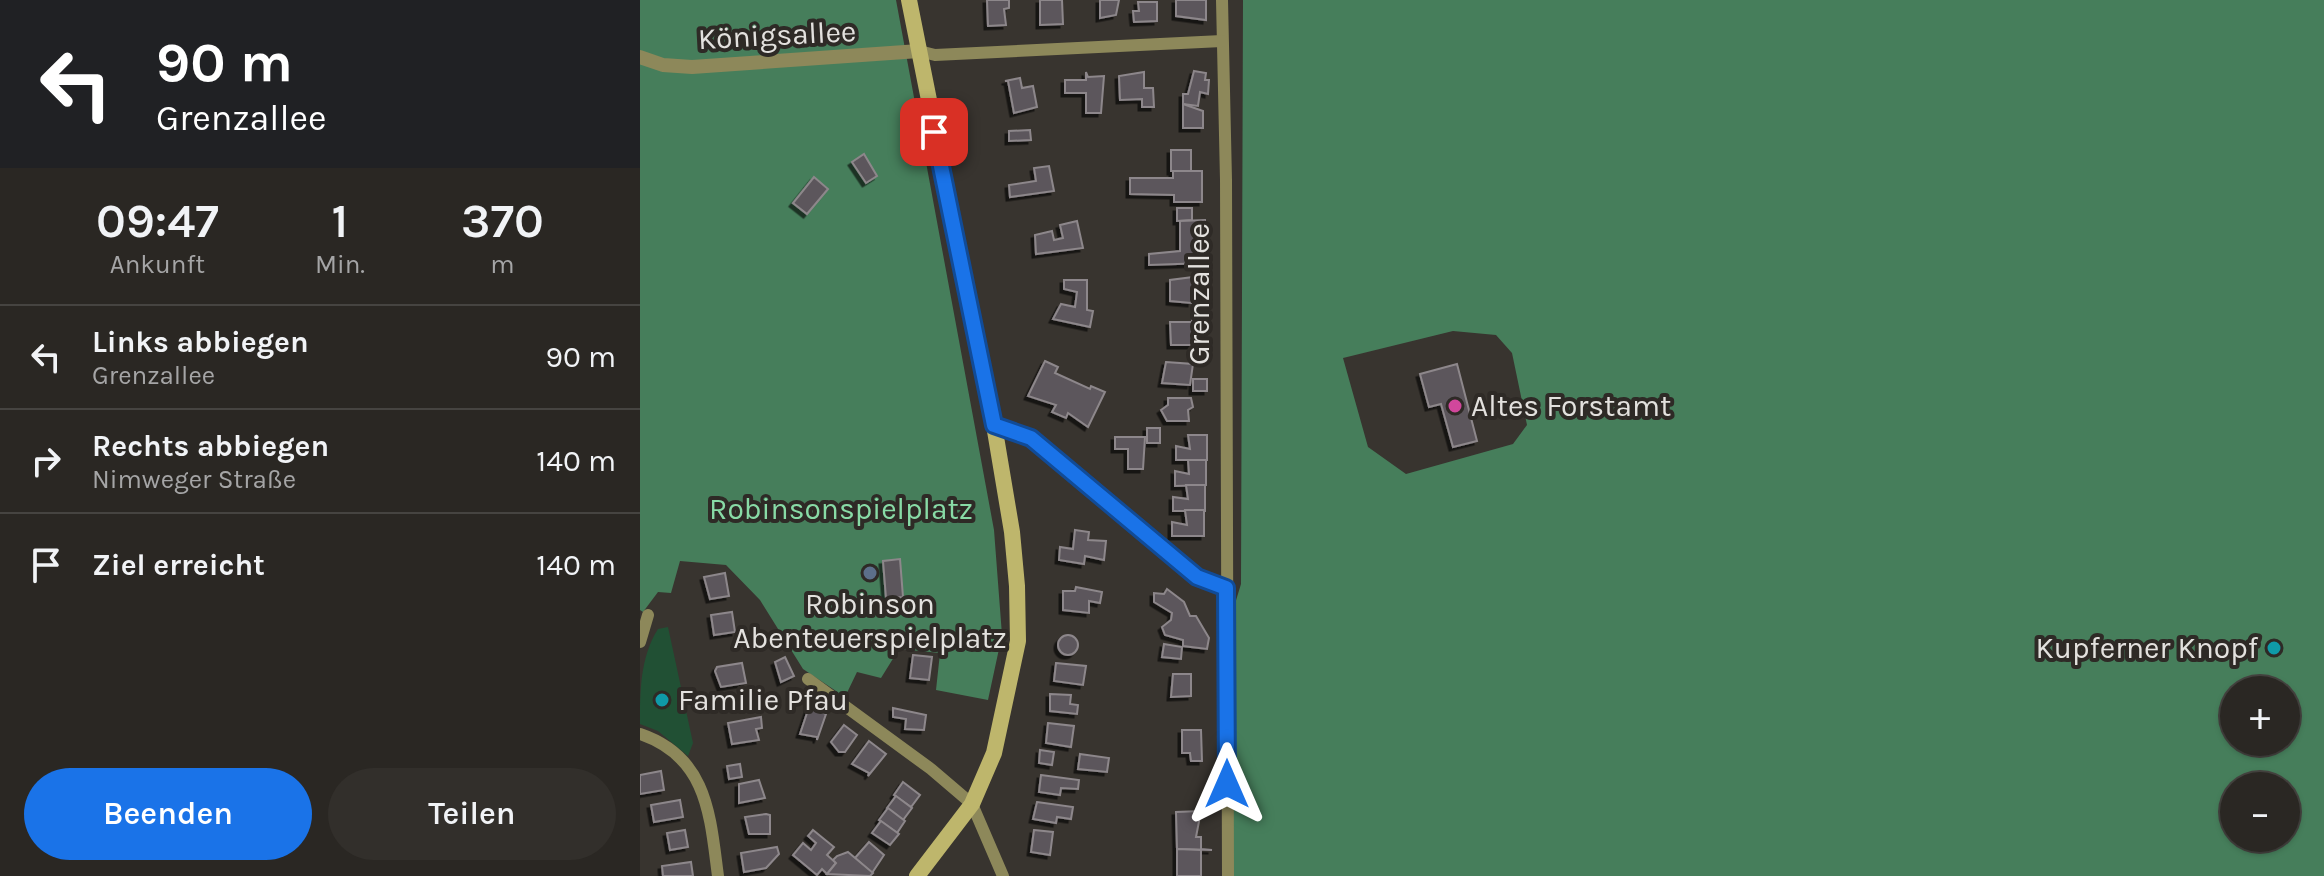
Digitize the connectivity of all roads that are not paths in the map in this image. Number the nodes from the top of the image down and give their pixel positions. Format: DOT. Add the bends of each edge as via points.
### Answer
graph roads {
  1 [pos="909,0"];
  2 [pos="1222,0"];
  3 [pos="1222,41"];
  4 [pos="919,51"];
  5 [pos="640,57"];
  6 [pos="994,425"];
  7 [pos="1226,588"];
  8 [pos="648,615"];
  9 [pos="640,642"];
  10 [pos="808,679"];
  11 [pos="640,734"];
  12 [pos="972,804"];
  13 [pos="718,876"];
  14 [pos="917,876"];
  15 [pos="1003,876"];
  16 [pos="1228,876"];
  1 -- 4 [label="main road"];
  2 -- 3 [label="street, Grenzallee"];
  3 -- 4 [label="street" via="935,55"];
  3 -- 7 [label="street, Grenzallee"];
  4 -- 5 [label="street, Königsallee" via="692,67"];
  4 -- 6 [label="main road"];
  6 -- 7 [label="street" via="1031,438 1197,577"];
  6 -- 12 [label="main road" via="1012,532 1018,641 994,753"];
  7 -- 16 [label="street, Grenzallee"];
  8 -- 9 [label="street"];
  10 -- 12 [label="street"];
  11 -- 13 [label="street" via="672,751 698,779 708,802"];
  12 -- 14 [label="main road"];
  12 -- 15 [label="street"];
}
